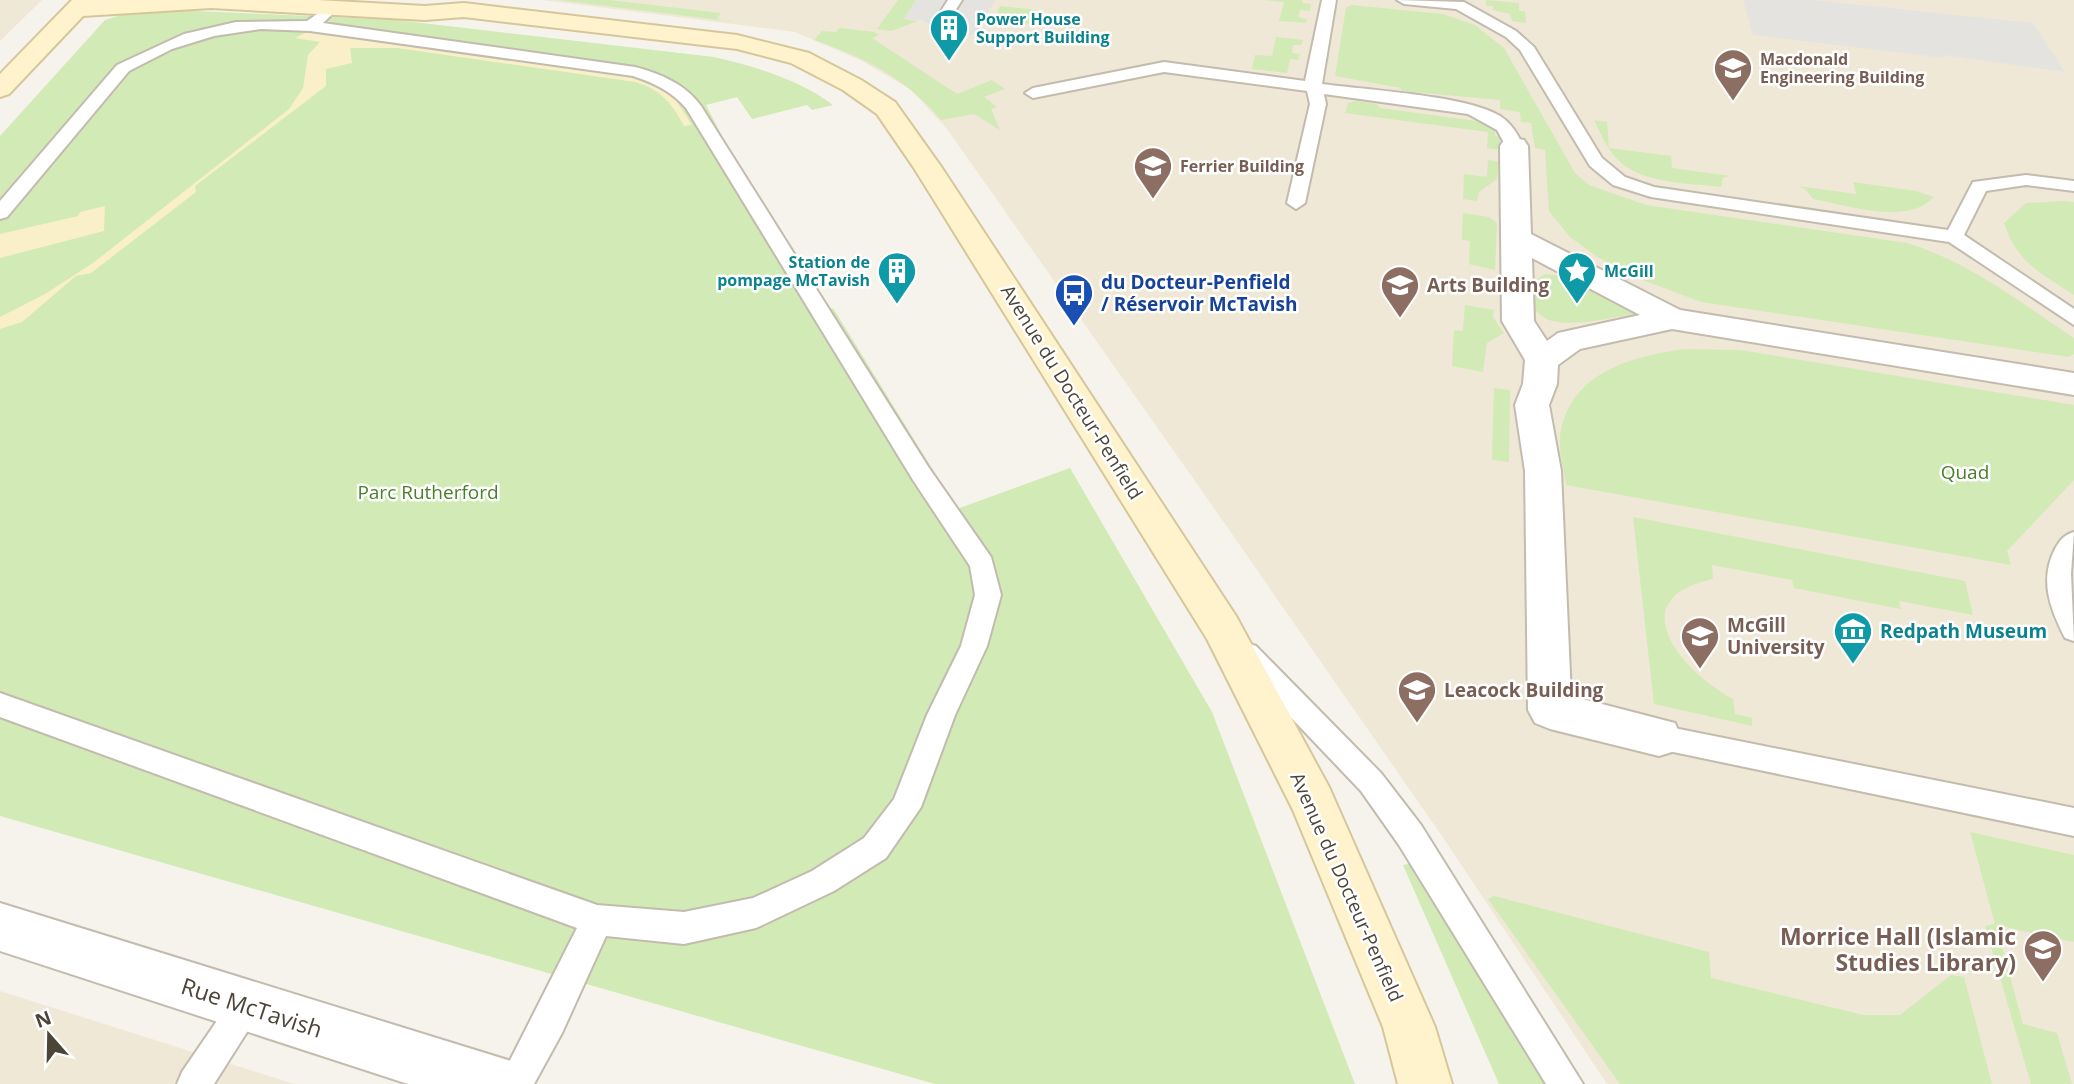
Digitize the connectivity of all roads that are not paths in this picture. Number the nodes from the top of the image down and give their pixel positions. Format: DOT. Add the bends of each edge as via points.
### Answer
graph roads {
  1 [pos="426,0"];
  2 [pos="955,0"];
  3 [pos="1329,0"];
  4 [pos="1404,0"];
  5 [pos="1459,2"];
  6 [pos="81,4"];
  7 [pos="333,7"];
  8 [pos="464,10"];
  9 [pos="945,16"];
  10 [pos="310,26"];
  11 [pos="0,89"];
  12 [pos="1315,89"];
  13 [pos="1033,93"];
  14 [pos="1513,142"];
  15 [pos="2074,186"];
  16 [pos="1296,203"];
  17 [pos="0,213"];
  18 [pos="1954,237"];
  19 [pos="1518,239"];
  20 [pos="2074,318"];
  21 [pos="1671,319"];
  22 [pos="1542,360"];
  23 [pos="2074,384"];
  24 [pos="2074,541"];
  25 [pos="1222,628"];
  26 [pos="2074,630"];
  27 [pos="0,705"];
  28 [pos="1659,737"];
  29 [pos="2074,822"];
  30 [pos="597,920"];
  31 [pos="0,927"];
  32 [pos="248,1005"];
  33 [pos="194,1084"];
  34 [pos="505,1084"];
  35 [pos="515,1084"];
  36 [pos="1425,1084"];
  37 [pos="1566,1084"];
  1 -- 8 [label="main road, Avenue du Docteur-Penfield"];
  2 -- 9 [label="lane"];
  3 -- 12 [label="lane"];
  4 -- 5 [label="lane"];
  5 -- 18 [label="lane" via="1526,47 1589,152 1619,181 1651,192"];
  6 -- 7 [label="main road, Avenue du Docteur-Penfield" via="211,1"];
  6 -- 11 [label="main road"];
  7 -- 8 [label="main road, Avenue du Docteur-Penfield" via="425,13"];
  7 -- 10 [label="lane"];
  8 -- 25 [label="main road, Avenue du Docteur-Penfield" via="771,49 800,58 886,108"];
  10 -- 17 [label="lane" via="236,27 200,34 140,57 123,68"];
  10 -- 30 [label="lane" via="635,72 677,88 693,106 921,474 982,564 988,595 974,646 941,715 906,807 876,848 823,881 756,913 684,928"];
  12 -- 13 [label="lane" via="1164,67"];
  12 -- 14 [label="lane" via="1471,109 1495,119"];
  12 -- 16 [label="lane" via="1318,104"];
  14 -- 19 [label="street"];
  15 -- 18 [label="lane" via="2026,180 1979,186"];
  18 -- 20 [label="lane"];
  19 -- 21 [label="street"];
  19 -- 22 [label="street" via="1518,321"];
  21 -- 22 [label="street" via="1570,341"];
  21 -- 23 [label="street"];
  22 -- 28 [label="street" via="1532,405 1543,471 1550,710"];
  24 -- 26 [label="lane" via="2062,554 2058,583"];
  25 -- 36 [label="main road, Avenue du Docteur-Penfield" via="1313,802 1409,1027"];
  25 -- 37 [label="lane" via="1371,782 1410,835"];
  27 -- 30 [label="lane"];
  28 -- 29 [label="lane"];
  30 -- 35 [label="lane"];
  31 -- 32 [label="street, Rue McTavish"];
  32 -- 33 [label="lane"];
  32 -- 34 [label="street, Rue McTavish" via="392,1053"];
}
